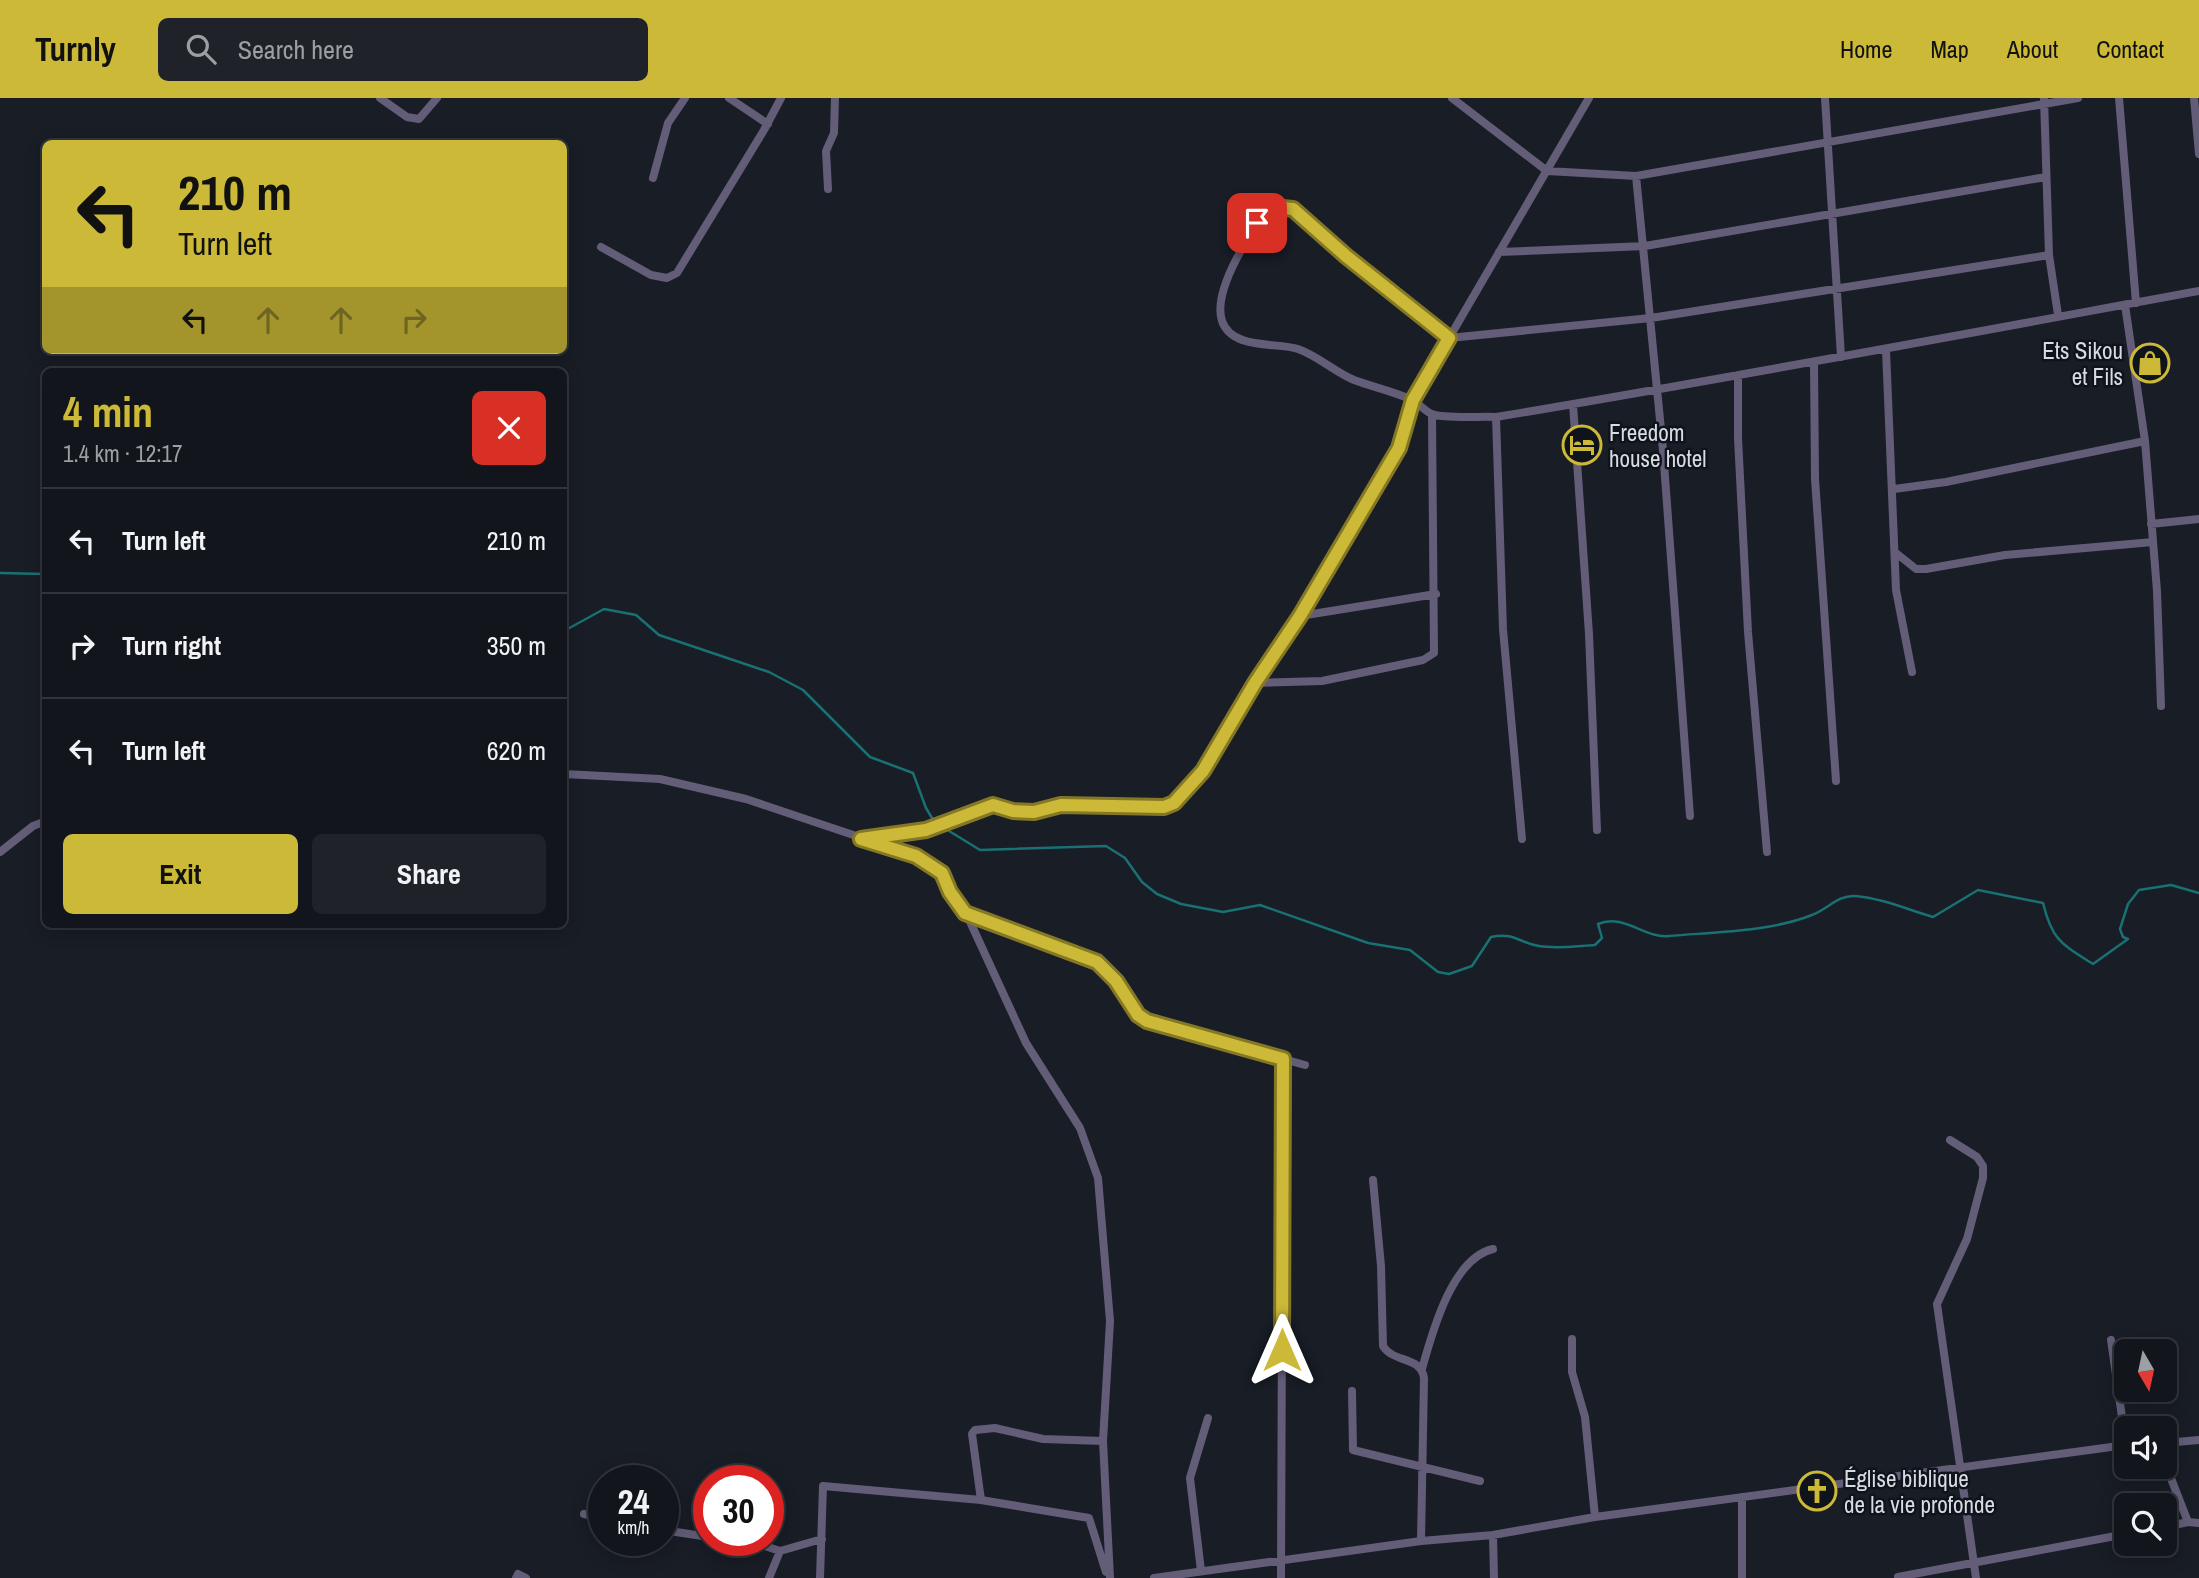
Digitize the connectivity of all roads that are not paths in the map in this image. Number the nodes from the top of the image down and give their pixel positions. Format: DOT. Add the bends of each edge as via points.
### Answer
graph roads {
  1 [pos="380,98"];
  2 [pos="437,98"];
  3 [pos="685,98"];
  4 [pos="729,98"];
  5 [pos="781,98"];
  6 [pos="835,98"];
  7 [pos="1452,98"];
  8 [pos="1589,98"];
  9 [pos="1825,98"];
  10 [pos="2078,98"];
  11 [pos="2119,98"];
  12 [pos="2194,98"];
  13 [pos="2044,101"];
  14 [pos="768,124"];
  15 [pos="1828,140"];
  16 [pos="2199,154"];
  17 [pos="1547,171"];
  18 [pos="1636,176"];
  19 [pos="2046,177"];
  20 [pos="653,178"];
  21 [pos="828,189"];
  22 [pos="1832,214"];
  23 [pos="1645,246"];
  24 [pos="601,247"];
  25 [pos="1499,252"];
  26 [pos="2049,255"];
  27 [pos="1837,290"];
  28 [pos="2199,291"];
  29 [pos="2136,303"];
  30 [pos="2125,305"];
  31 [pos="2058,315"];
  32 [pos="1651,318"];
  33 [pos="1449,338"];
  34 [pos="1886,350"];
  35 [pos="1841,357"];
  36 [pos="1814,362"];
  37 [pos="1738,375"];
  38 [pos="1657,389"];
  39 [pos="1413,400"];
  40 [pos="1573,404"];
  41 [pos="1432,415"];
  42 [pos="1496,417"];
  43 [pos="2146,441"];
  44 [pos="1894,489"];
  45 [pos="2199,519"];
  46 [pos="2151,524"];
  47 [pos="2152,542"];
  48 [pos="1896,553"];
  49 [pos="1436,594"];
  50 [pos="1300,616"];
  51 [pos="1912,672"];
  52 [pos="1255,683"];
  53 [pos="2161,706"];
  54 [pos="567,774"];
  55 [pos="1836,781"];
  56 [pos="1690,816"];
  57 [pos="42,823"];
  58 [pos="1597,830"];
  59 [pos="861,839"];
  60 [pos="1522,839"];
  61 [pos="0,852"];
  62 [pos="1766,852"];
  63 [pos="965,913"];
  64 [pos="1283,1059"];
  65 [pos="1305,1065"];
  66 [pos="1950,1140"];
  67 [pos="1373,1180"];
  68 [pos="1493,1249"];
  69 [pos="1572,1339"];
  70 [pos="2112,1340"];
  71 [pos="1422,1369"];
  72 [pos="1352,1391"];
  73 [pos="1208,1418"];
  74 [pos="2199,1440"];
  75 [pos="1104,1441"];
  76 [pos="2177,1442"];
  77 [pos="1960,1466"];
  78 [pos="1422,1468"];
  79 [pos="2171,1479"];
  80 [pos="1480,1481"];
  81 [pos="1742,1497"];
  82 [pos="981,1500"];
  83 [pos="584,1514"];
  84 [pos="588,1515"];
  85 [pos="1595,1517"];
  86 [pos="2188,1522"];
  87 [pos="2199,1523"];
  88 [pos="2177,1524"];
  89 [pos="1493,1535"];
  90 [pos="2114,1536"];
  91 [pos="822,1539"];
  92 [pos="1421,1541"];
  93 [pos="784,1549"];
  94 [pos="778,1556"];
  95 [pos="1280,1560"];
  96 [pos="1976,1564"];
  97 [pos="1201,1571"];
  98 [pos="1898,1577"];
  99 [pos="516,1578"];
  100 [pos="526,1578"];
  101 [pos="769,1578"];
  102 [pos="820,1578"];
  103 [pos="1109,1578"];
  104 [pos="1154,1578"];
  105 [pos="1281,1578"];
  106 [pos="1494,1578"];
  107 [pos="1742,1578"];
  108 [pos="1976,1578"];
  1 -- 2 [label="street" via="407,117 419,119"];
  3 -- 20 [label="street" via="668,123"];
  4 -- 14 [label="street"];
  5 -- 14 [label="street"];
  6 -- 21 [label="street" via="834,133 826,151"];
  7 -- 17 [label="street"];
  8 -- 17 [label="street"];
  9 -- 15 [label="street"];
  10 -- 13 [label="street"];
  11 -- 29 [label="street"];
  12 -- 16 [label="street"];
  13 -- 15 [label="street"];
  13 -- 19 [label="street"];
  14 -- 24 [label="street" via="677,273 667,278 651,275"];
  15 -- 18 [label="street"];
  15 -- 22 [label="street"];
  17 -- 18 [label="street"];
  17 -- 25 [label="street"];
  18 -- 23 [label="street"];
  19 -- 22 [label="street"];
  19 -- 26 [label="street"];
  22 -- 23 [label="street"];
  22 -- 27 [label="street"];
  23 -- 25 [label="street"];
  23 -- 32 [label="street"];
  25 -- 33 [label="street"];
  26 -- 27 [label="street"];
  26 -- 31 [label="street"];
  27 -- 32 [label="street"];
  27 -- 35 [label="street"];
  28 -- 29 [label="street"];
  29 -- 30 [label="street"];
  30 -- 31 [label="street"];
  30 -- 43 [label="street"];
  31 -- 34 [label="street"];
  32 -- 33 [label="street"];
  32 -- 38 [label="street"];
  33 -- 39 [label="street"];
  33 -- 39 [label="street" via="1293,209 1272,207 1257,223 1230,272 1220,306 1223,323 1239,337 1260,345 1301,350 1352,379"];
  34 -- 35 [label="street"];
  34 -- 44 [label="street"];
  35 -- 36 [label="street"];
  36 -- 37 [label="street"];
  36 -- 55 [label="street" via="1815,479"];
  37 -- 38 [label="street"];
  37 -- 62 [label="street" via="1748,632"];
  38 -- 40 [label="street"];
  38 -- 56 [label="street"];
  39 -- 41 [label="street"];
  39 -- 50 [label="street" via="1399,448"];
  40 -- 42 [label="street"];
  40 -- 58 [label="street"];
  41 -- 42 [label="street"];
  41 -- 49 [label="street"];
  42 -- 60 [label="street" via="1503,629"];
  43 -- 44 [label="street"];
  43 -- 46 [label="street"];
  44 -- 48 [label="street"];
  45 -- 46 [label="street"];
  46 -- 47 [label="street"];
  47 -- 48 [label="street" via="2005,555 1926,569 1916,569"];
  47 -- 53 [label="street"];
  48 -- 51 [label="street" via="1896,590"];
  49 -- 50 [label="street"];
  49 -- 52 [label="street" via="1435,648 1430,658 1322,681"];
  50 -- 52 [label="street"];
  52 -- 59 [label="street" via="1203,771 1174,803 1164,807 1084,804 1034,812 993,805 926,830"];
  54 -- 59 [label="street" via="660,779 746,799"];
  57 -- 61 [label="street"];
  59 -- 63 [label="street" via="916,856 942,873"];
  63 -- 64 [label="street" via="1097,962 1147,1021"];
  63 -- 75 [label="street" via="1026,1043 1080,1128 1098,1178 1110,1321"];
  64 -- 65 [label="street"];
  64 -- 95 [label="street"];
  66 -- 77 [label="street" via="1983,1166 1968,1239 1937,1304"];
  67 -- 71 [label="street" via="1383,1346"];
  68 -- 71 [label="street" via="1474,1257 1440,1308"];
  69 -- 85 [label="street" via="1572,1372 1585,1417"];
  70 -- 77 [label="street" via="2126,1445"];
  71 -- 78 [label="street"];
  72 -- 78 [label="street" via="1353,1450"];
  73 -- 97 [label="street" via="1189,1478"];
  74 -- 76 [label="street"];
  75 -- 82 [label="street" via="1043,1439 995,1428 975,1430"];
  75 -- 103 [label="street"];
  77 -- 81 [label="street"];
  77 -- 96 [label="street"];
  78 -- 80 [label="street"];
  78 -- 92 [label="street"];
  79 -- 86 [label="street"];
  81 -- 85 [label="street"];
  81 -- 107 [label="street"];
  82 -- 91 [label="street" via="823,1486"];
  82 -- 103 [label="street" via="1089,1518"];
  83 -- 84 [label="street"];
  85 -- 89 [label="street"];
  86 -- 87 [label="street"];
  86 -- 88 [label="street"];
  89 -- 92 [label="street"];
  89 -- 106 [label="street"];
  90 -- 96 [label="street"];
  91 -- 93 [label="street"];
  91 -- 102 [label="street"];
  92 -- 95 [label="street"];
  94 -- 101 [label="street"];
  95 -- 97 [label="street"];
  95 -- 105 [label="street"];
  96 -- 98 [label="street"];
  96 -- 108 [label="street"];
  97 -- 104 [label="street"];
  99 -- 100 [label="street" via="518,1574"];
}
